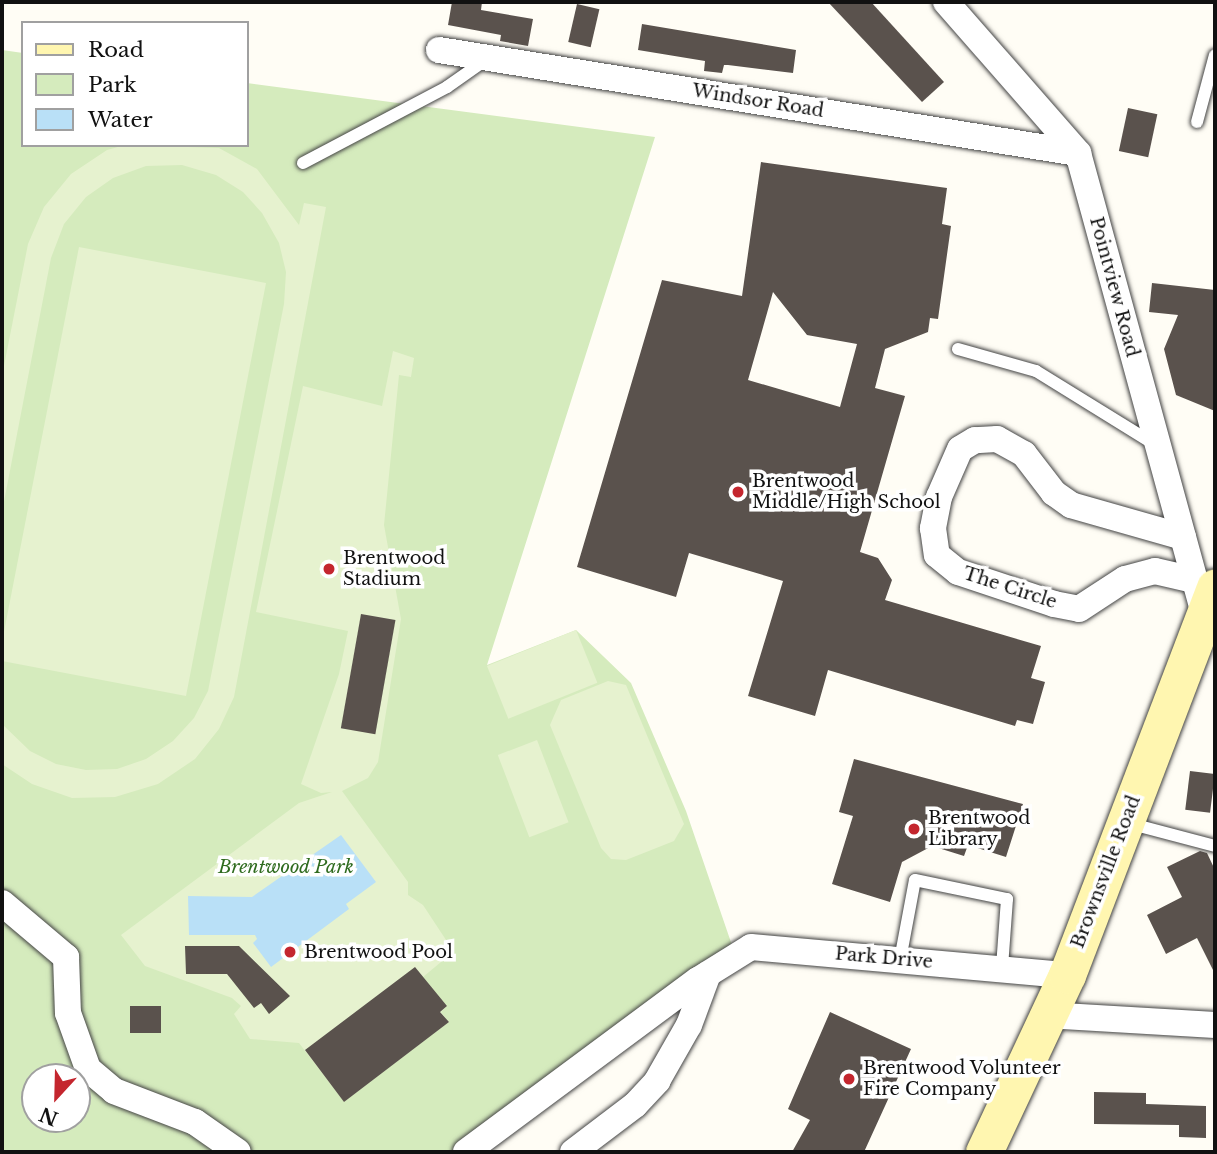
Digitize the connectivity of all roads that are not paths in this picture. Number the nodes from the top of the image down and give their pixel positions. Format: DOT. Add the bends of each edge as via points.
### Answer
graph roads {
  1 [pos="946,2"];
  2 [pos="439,50"];
  3 [pos="1215,55"];
  4 [pos="488,58"];
  5 [pos="1198,122"];
  6 [pos="1078,153"];
  7 [pos="303,163"];
  8 [pos="958,349"];
  9 [pos="1158,446"];
  10 [pos="1183,537"];
  11 [pos="1204,594"];
  12 [pos="1125,822"];
  13 [pos="1215,846"];
  14 [pos="2,903"];
  15 [pos="900,960"];
  16 [pos="1002,967"];
  17 [pos="708,974"];
  18 [pos="1067,975"];
  19 [pos="1046,1015"];
  20 [pos="1215,1025"];
  21 [pos="238,1152"];
  22 [pos="466,1152"];
  23 [pos="573,1152"];
  24 [pos="984,1152"];
  1 -- 6 [label="street, Pointview Road"];
  2 -- 4 [label="street, Windsor Road"];
  3 -- 5 [label="lane"];
  4 -- 6 [label="street, Windsor Road"];
  4 -- 7 [label="lane" via="447,87"];
  6 -- 9 [label="street, Pointview Road"];
  8 -- 9 [label="lane" via="1037,371"];
  9 -- 10 [label="street, Pointview Road"];
  10 -- 11 [label="street, Pointview Road"];
  10 -- 11 [label="street, The Circle" via="1071,505 1054,493 1024,454 997,439 975,440 960,449 939,497 933,528 937,555 958,572 1054,604 1079,609 1125,579 1155,570"];
  11 -- 12 [label="main road, Brownsville Road"];
  12 -- 13 [label="lane"];
  12 -- 18 [label="main road, Brownsville Road"];
  14 -- 21 [label="street" via="20,923 66,957 68,1013 89,1069 114,1091 195,1122"];
  15 -- 16 [label="street, Park Drive"];
  15 -- 16 [label="lane" via="915,880 1007,900"];
  15 -- 17 [label="street, Park Drive" via="751,947"];
  16 -- 18 [label="street, Park Drive"];
  17 -- 22 [label="street, Park Drive"];
  17 -- 23 [label="street" via="689,1025 657,1081 635,1105"];
  18 -- 19 [label="main road, Brownsville Road"];
  19 -- 20 [label="street"];
  19 -- 24 [label="main road, Brownsville Road"];
}
